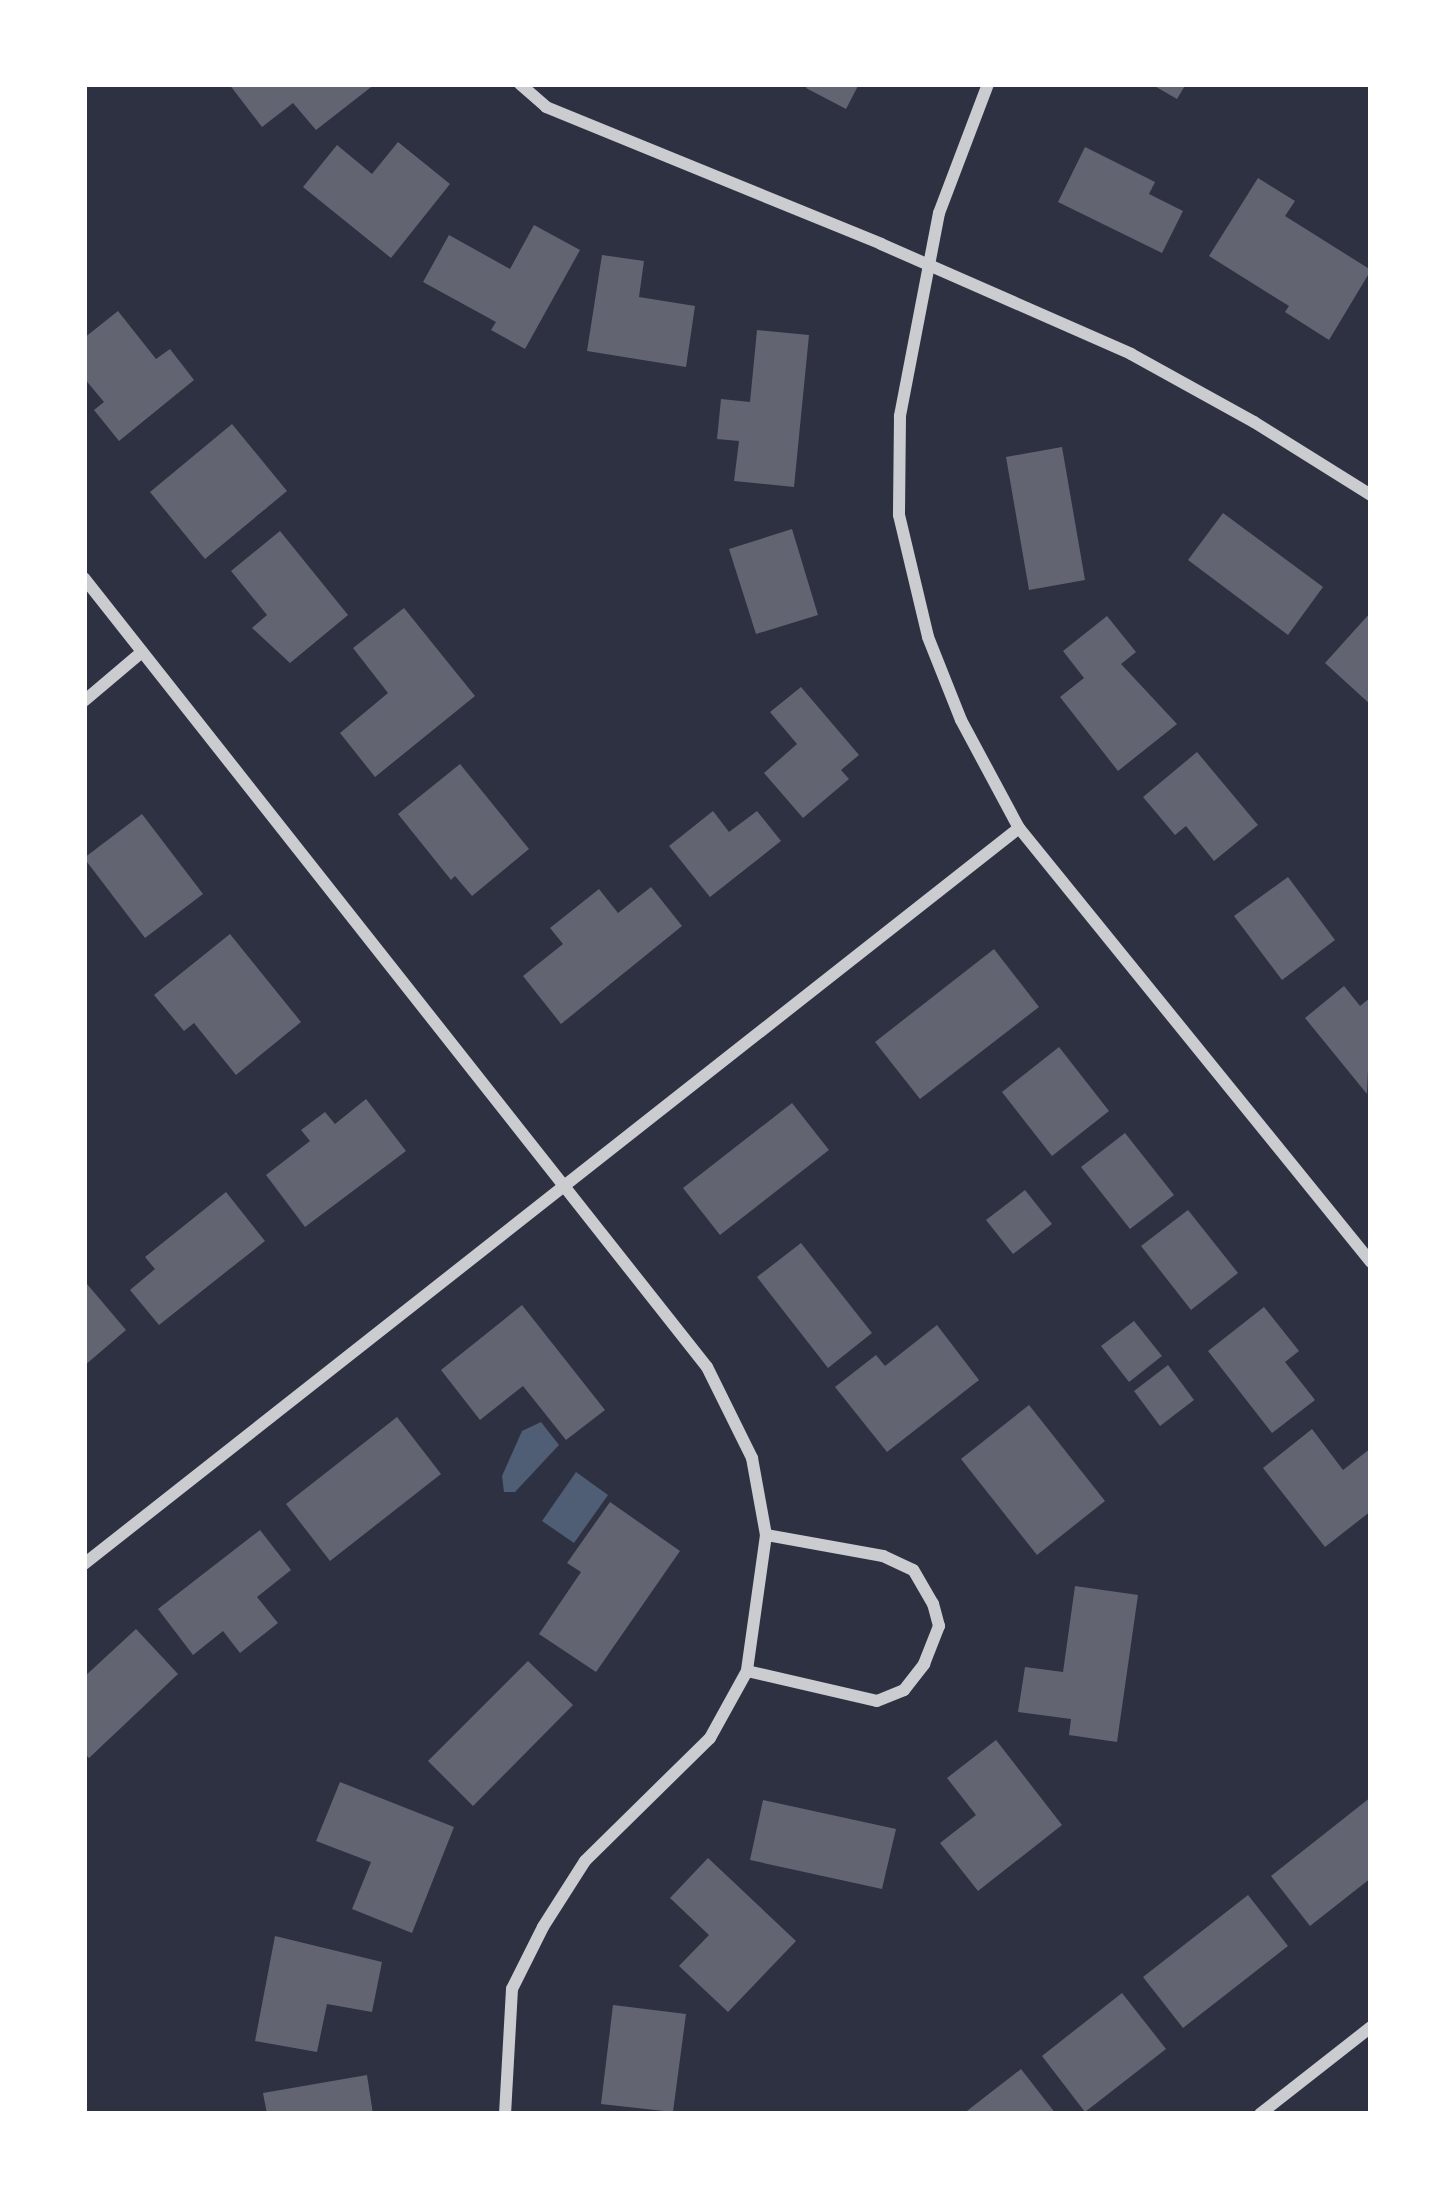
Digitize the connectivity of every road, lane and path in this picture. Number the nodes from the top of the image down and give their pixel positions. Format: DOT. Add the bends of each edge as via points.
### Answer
graph roads {
  1 [pos="520,84"];
  2 [pos="988,84"];
  3 [pos="927,264"];
  4 [pos="1371,495"];
  5 [pos="84,578"];
  6 [pos="142,652"];
  7 [pos="84,701"];
  8 [pos="1019,828"];
  9 [pos="569,1185"];
  10 [pos="1371,1262"];
  11 [pos="766,1535"];
  12 [pos="84,1564"];
  13 [pos="747,1671"];
  14 [pos="1371,2027"];
  15 [pos="505,2114"];
  16 [pos="1260,2114"];
  1 -- 3 [label="street" via="547,107"];
  2 -- 3 [label="street"];
  3 -- 4 [label="street" via="1131,354"];
  3 -- 8 [label="street" via="900,416 899,515 928,638"];
  5 -- 6 [label="street"];
  6 -- 7 [label="street"];
  6 -- 9 [label="street"];
  8 -- 9 [label="street"];
  8 -- 10 [label="street"];
  9 -- 11 [label="street" via="707,1367 752,1458"];
  9 -- 12 [label="street"];
  11 -- 13 [label="street"];
  11 -- 13 [label="street" via="883,1556 913,1570 938,1626 904,1690 877,1701"];
  13 -- 15 [label="street" via="710,1738 585,1861 543,1927 512,1989"];
  14 -- 16 [label="street"];
}
